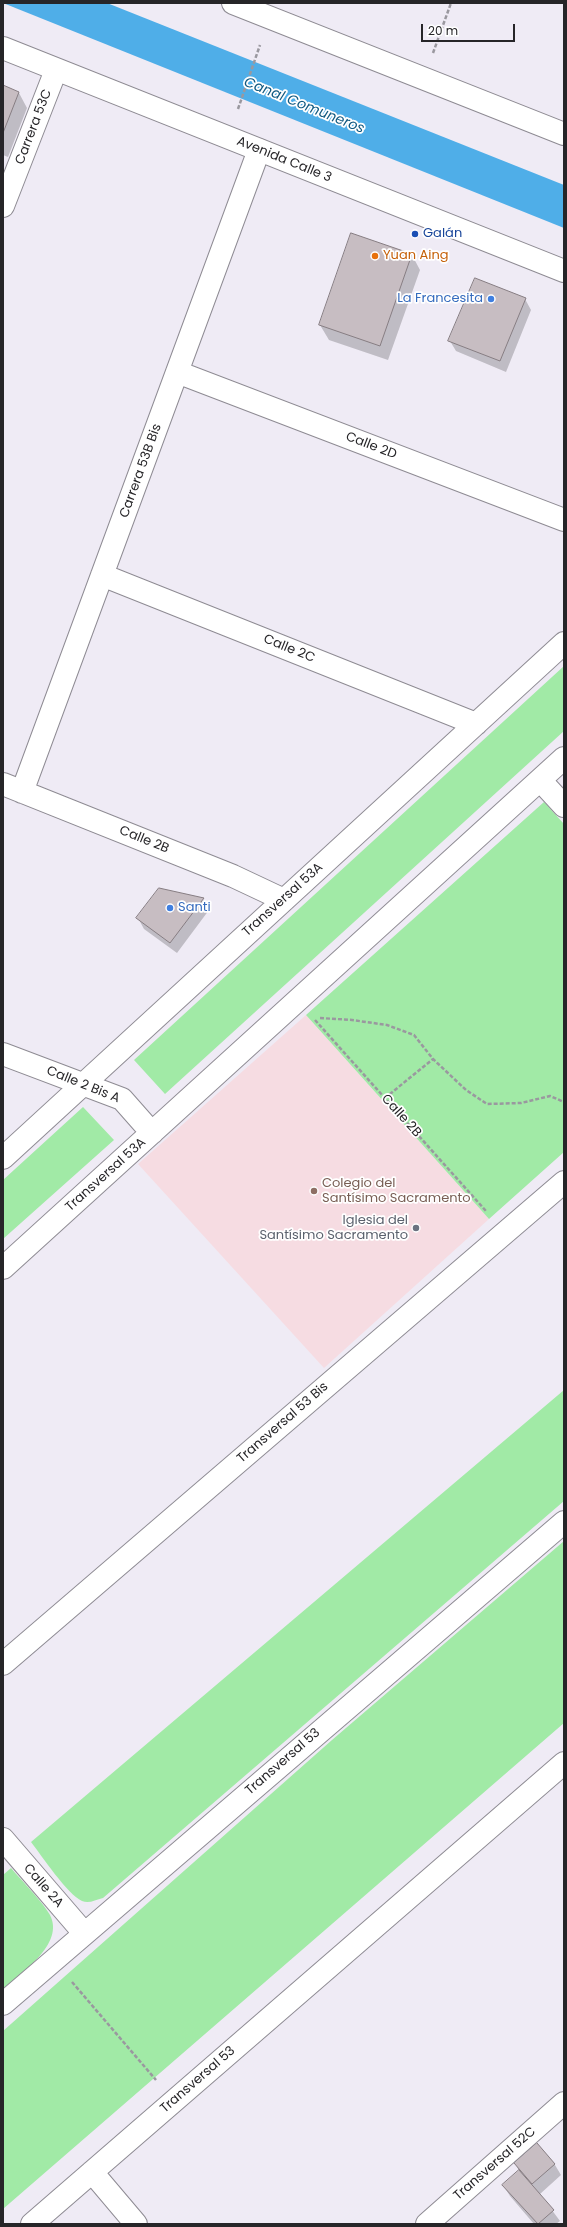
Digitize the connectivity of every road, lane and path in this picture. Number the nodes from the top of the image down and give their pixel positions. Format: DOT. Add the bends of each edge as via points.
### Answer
graph roads {
  1 [pos="233,3"];
  2 [pos="451,3"];
  3 [pos="260,45"];
  4 [pos="3,48"];
  5 [pos="432,56"];
  6 [pos="56,70"];
  7 [pos="238,109"];
  8 [pos="564,134"];
  9 [pos="259,150"];
  10 [pos="3,206"];
  11 [pos="564,271"];
  12 [pos="177,372"];
  13 [pos="564,520"];
  14 [pos="102,575"];
  15 [pos="564,643"];
  16 [pos="476,724"];
  17 [pos="564,758"];
  18 [pos="540,780"];
  19 [pos="13,788"];
  20 [pos="564,806"];
  21 [pos="284,900"];
  22 [pos="3,1054"];
  23 [pos="433,1059"];
  24 [pos="83,1085"];
  25 [pos="385,1098"];
  26 [pos="564,1102"];
  27 [pos="152,1133"];
  28 [pos="3,1158"];
  29 [pos="564,1182"];
  30 [pos="505,1232"];
  31 [pos="3,1268"];
  32 [pos="564,1522"];
  33 [pos="3,1664"];
  34 [pos="564,1763"];
  35 [pos="3,1839"];
  36 [pos="84,1933"];
  37 [pos="53,1961"];
  38 [pos="3,2004"];
  39 [pos="175,2100"];
  40 [pos="564,2103"];
  41 [pos="92,2172"];
  42 [pos="32,2224"];
  43 [pos="136,2224"];
  44 [pos="427,2224"];
  1 -- 8 [label="street"];
  2 -- 5 [label="path"];
  3 -- 7 [label="path"];
  4 -- 6 [label="street, Avenida Calle 3"];
  6 -- 9 [label="street, Avenida Calle 3"];
  6 -- 10 [label="street, Carrera 53C"];
  9 -- 11 [label="street, Avenida Calle 3"];
  9 -- 12 [label="street, Carrera 53B Bis"];
  12 -- 13 [label="street, Calle 2D"];
  12 -- 14 [label="street, Carrera 53B Bis"];
  14 -- 16 [label="street, Calle 2C"];
  14 -- 19 [label="street, Carrera 53B Bis"];
  15 -- 16 [label="street, Transversal 53A"];
  16 -- 21 [label="street, Transversal 53A"];
  17 -- 18 [label="street, Transversal 53A"];
  18 -- 20 [label="street"];
  18 -- 27 [label="street, Transversal 53A"];
  19 -- 21 [label="street, Calle 2B" via="233,876"];
  21 -- 24 [label="street, Transversal 53A"];
  22 -- 24 [label="street, Calle 2 Bis A"];
  23 -- 25 [label="path"];
  23 -- 25 [label="path, Calle 2B" via="414,1036 387,1025 313,1018"];
  23 -- 26 [label="path" via="466,1090 487,1104 521,1103 550,1096"];
  24 -- 27 [label="street, Calle 2 Bis A" via="122,1099"];
  24 -- 28 [label="street, Transversal 53A"];
  25 -- 30 [label="path, Calle 2B"];
  27 -- 31 [label="street, Transversal 53A"];
  29 -- 30 [label="street, Transversal 53 Bis"];
  30 -- 33 [label="street, Transversal 53 Bis"];
  32 -- 36 [label="street, Transversal 53"];
  34 -- 39 [label="street, Transversal 53"];
  35 -- 36 [label="street, Calle 2A"];
  36 -- 37 [label="street, Transversal 53"];
  37 -- 38 [label="street, Transversal 53"];
  37 -- 39 [label="path"];
  39 -- 41 [label="street, Transversal 53"];
  40 -- 44 [label="street, Transversal 52C"];
  41 -- 42 [label="street, Transversal 53"];
  41 -- 43 [label="street"];
}
